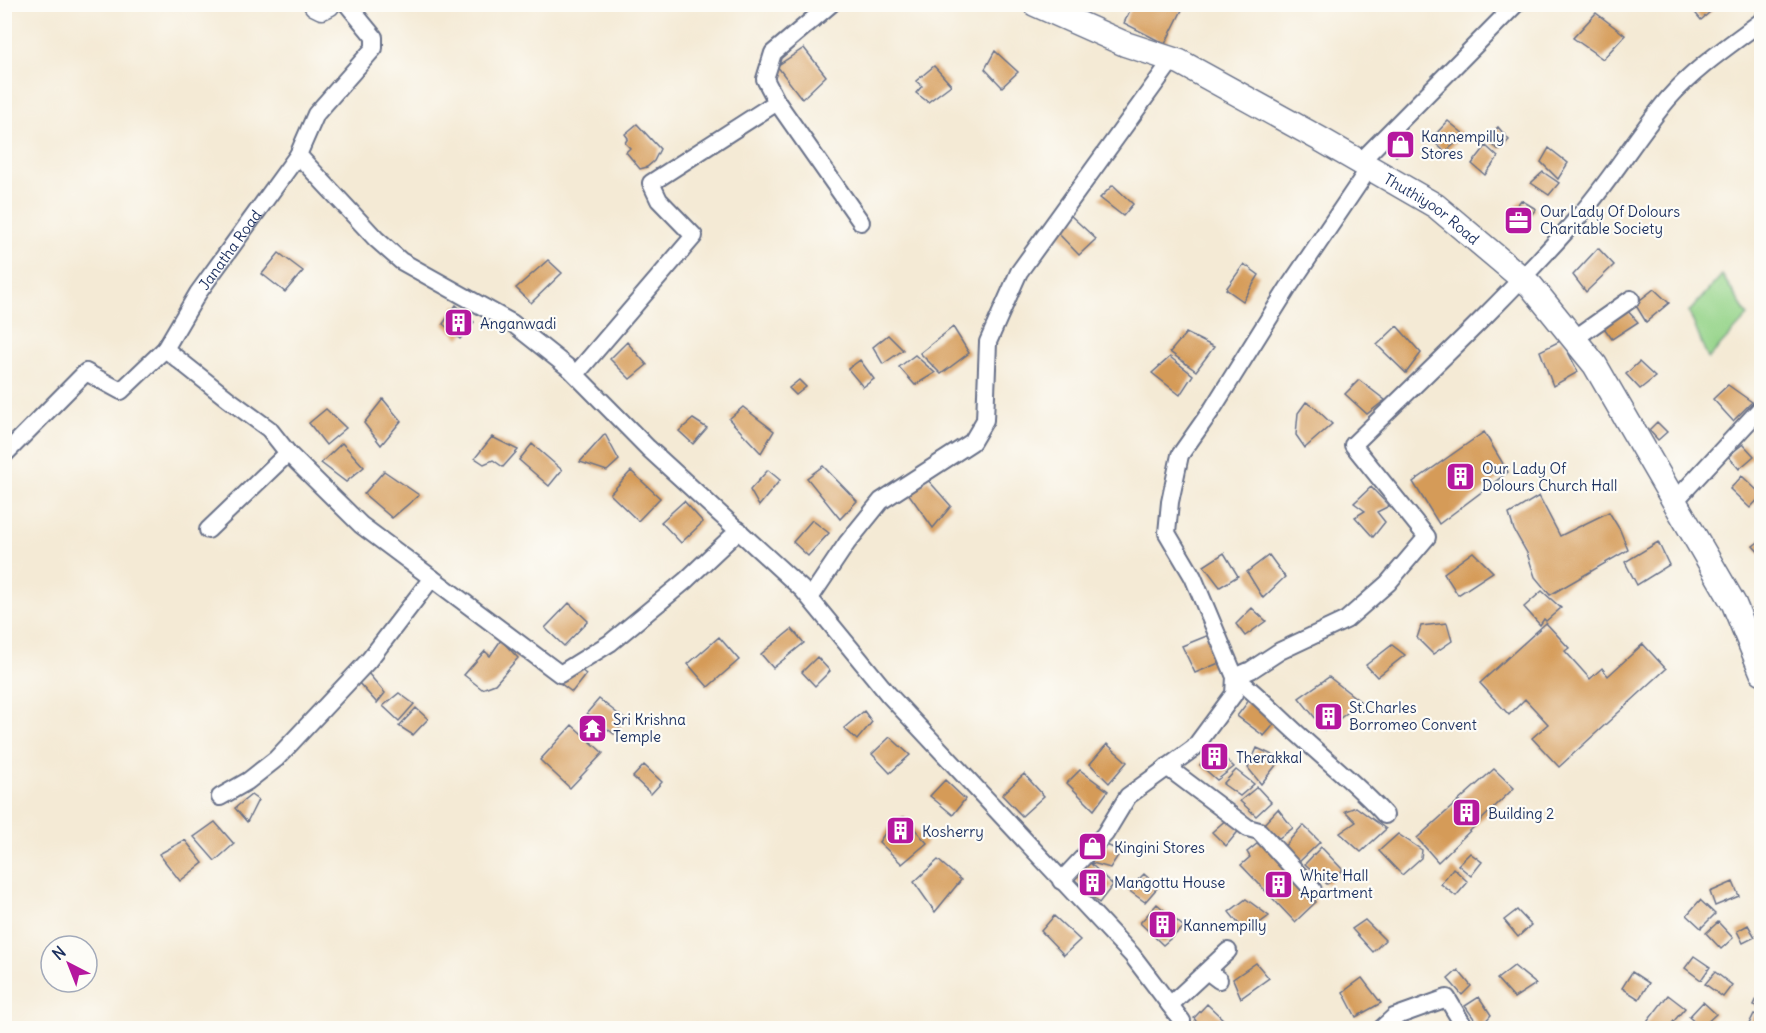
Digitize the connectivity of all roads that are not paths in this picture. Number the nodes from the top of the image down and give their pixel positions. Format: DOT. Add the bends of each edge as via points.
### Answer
graph roads {
  1 [pos="316,4"];
  2 [pos="328,4"];
  3 [pos="347,4"];
  4 [pos="831,4"];
  5 [pos="1035,4"];
  6 [pos="1515,4"];
  7 [pos="1761,21"];
  8 [pos="1173,59"];
  9 [pos="777,102"];
  10 [pos="298,155"];
  11 [pos="1365,164"];
  12 [pos="861,222"];
  13 [pos="1523,279"];
  14 [pos="1631,299"];
  15 [pos="1574,339"];
  16 [pos="165,349"];
  17 [pos="576,374"];
  18 [pos="1761,407"];
  19 [pos="288,453"];
  20 [pos="4,455"];
  21 [pos="1675,501"];
  22 [pos="208,530"];
  23 [pos="739,530"];
  24 [pos="432,578"];
  25 [pos="810,598"];
  26 [pos="1761,672"];
  27 [pos="1234,677"];
  28 [pos="1167,767"];
  29 [pos="220,797"];
  30 [pos="1385,815"];
  31 [pos="1061,881"];
  32 [pos="1313,890"];
  33 [pos="1228,951"];
  34 [pos="1170,1005"];
  35 [pos="1181,1029"];
  36 [pos="1382,1029"];
  37 [pos="1465,1029"];
  1 -- 2 [label="main road"];
  3 -- 10 [label="street, Janatha Road" via="374,37 374,48 316,114"];
  4 -- 9 [label="street" via="773,53 765,79"];
  5 -- 8 [label="main road, Thuthiyoor Road" via="1125,44"];
  6 -- 11 [label="street"];
  7 -- 13 [label="street" via="1670,97 1595,198"];
  8 -- 11 [label="main road, Thuthiyoor Road"];
  8 -- 25 [label="street" via="1019,272 988,342 985,420 972,442 881,501"];
  9 -- 12 [label="street"];
  9 -- 17 [label="street" via="651,183 660,200 694,236"];
  10 -- 16 [label="street, Janatha Road" via="198,292"];
  10 -- 17 [label="street" via="401,261 512,323"];
  11 -- 13 [label="main road, Thuthiyoor Road" via="1436,206"];
  11 -- 27 [label="street" via="1180,455 1167,532 1193,577"];
  13 -- 15 [label="main road, Thuthiyoor Road"];
  13 -- 27 [label="street" via="1353,445 1427,537 1388,583 1346,620"];
  14 -- 15 [label="street"];
  15 -- 21 [label="main road, Thuthiyoor Road" via="1595,365"];
  16 -- 19 [label="street" via="269,429"];
  16 -- 20 [label="street, Janatha Road" via="122,391 86,372"];
  17 -- 23 [label="street"];
  18 -- 21 [label="street"];
  19 -- 22 [label="street"];
  19 -- 24 [label="street" via="361,525"];
  21 -- 26 [label="main road, Thuthiyoor Road" via="1734,604"];
  23 -- 24 [label="street" via="610,643 560,674"];
  23 -- 25 [label="street"];
  24 -- 29 [label="street" via="369,660 276,759 248,782"];
  25 -- 31 [label="street" via="888,694"];
  27 -- 28 [label="street" via="1234,694 1194,748"];
  27 -- 30 [label="street"];
  28 -- 31 [label="street" via="1128,796 1105,834"];
  28 -- 32 [label="street" via="1248,828 1259,831"];
  31 -- 34 [label="street" via="1132,955"];
  33 -- 34 [label="street" via="1213,976"];
  34 -- 35 [label="street" via="1182,1021"];
  36 -- 37 [label="street" via="1394,1017 1447,998"];
}
